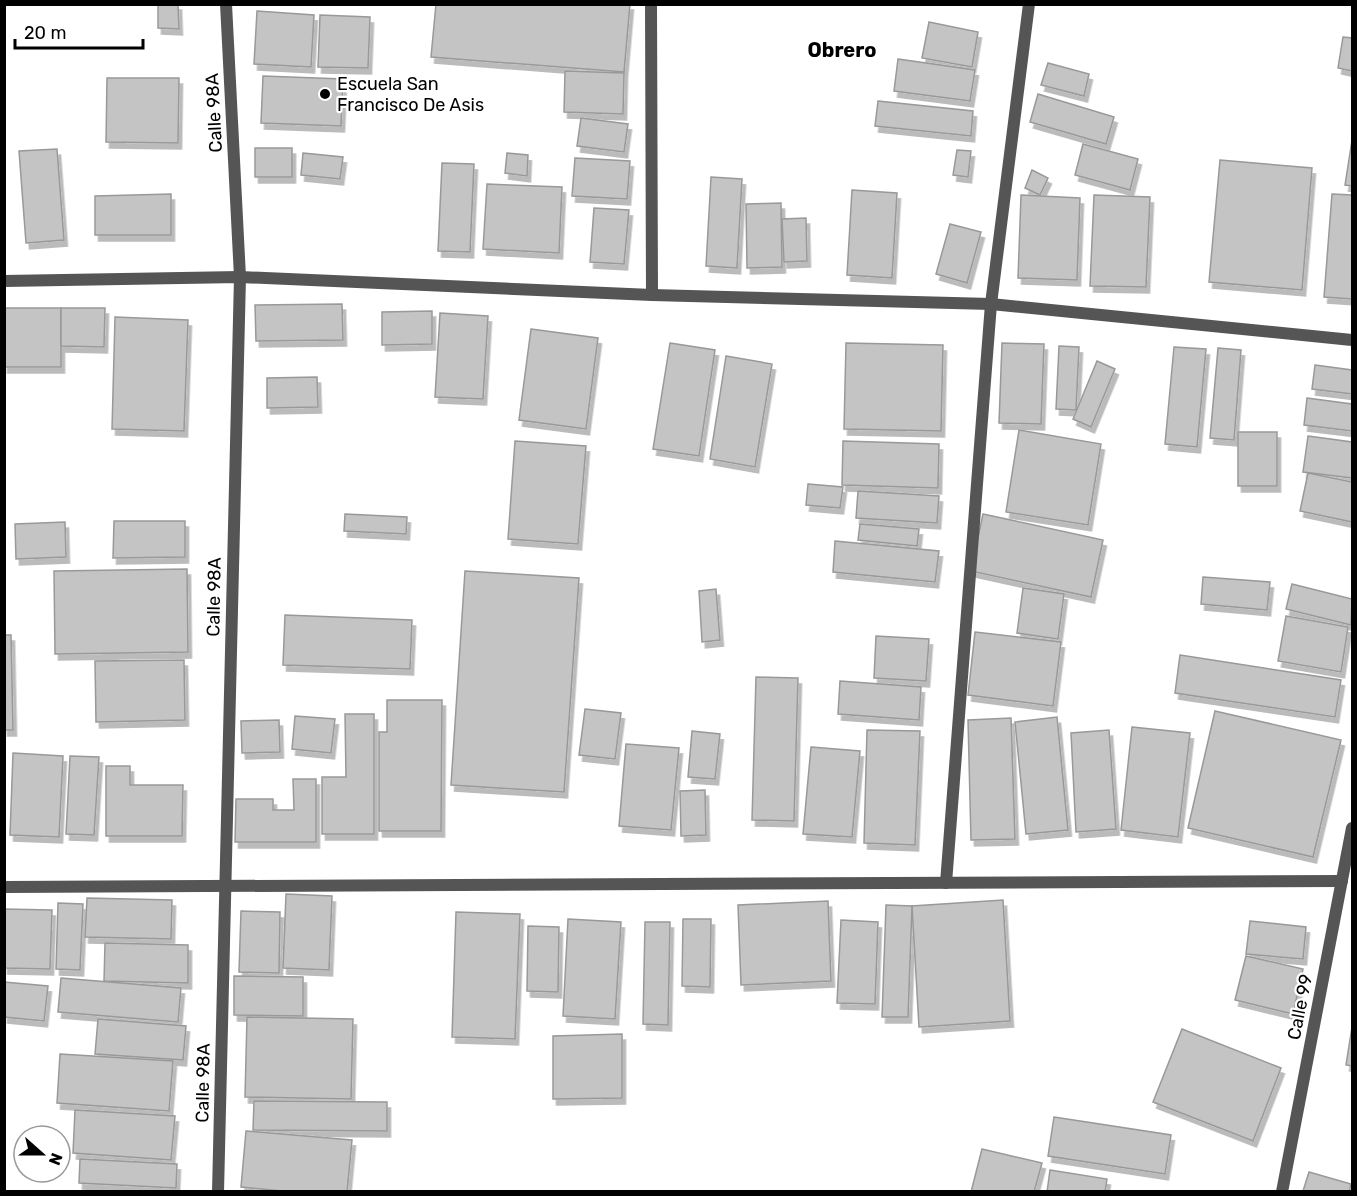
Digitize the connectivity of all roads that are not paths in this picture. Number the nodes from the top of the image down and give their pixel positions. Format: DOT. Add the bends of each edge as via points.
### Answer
graph roads {
  1 [pos="226,4"];
  2 [pos="651,4"];
  3 [pos="1029,4"];
  4 [pos="240,277"];
  5 [pos="4,282"];
  6 [pos="652,295"];
  7 [pos="991,304"];
  8 [pos="1353,340"];
  9 [pos="1353,828"];
  10 [pos="1342,881"];
  11 [pos="946,883"];
  12 [pos="225,886"];
  13 [pos="4,887"];
  14 [pos="218,1191"];
  15 [pos="1282,1191"];
  1 -- 4 [label="street, Calle 98A"];
  2 -- 6 [label="street"];
  3 -- 7 [label="street"];
  4 -- 5 [label="street"];
  4 -- 6 [label="street"];
  4 -- 12 [label="street, Calle 98A"];
  6 -- 7 [label="street"];
  7 -- 8 [label="street"];
  7 -- 11 [label="street"];
  9 -- 10 [label="street, Calle 99"];
  10 -- 11 [label="street"];
  10 -- 15 [label="street, Calle 99"];
  11 -- 12 [label="street"];
  12 -- 13 [label="street"];
  12 -- 14 [label="street, Calle 98A"];
}
